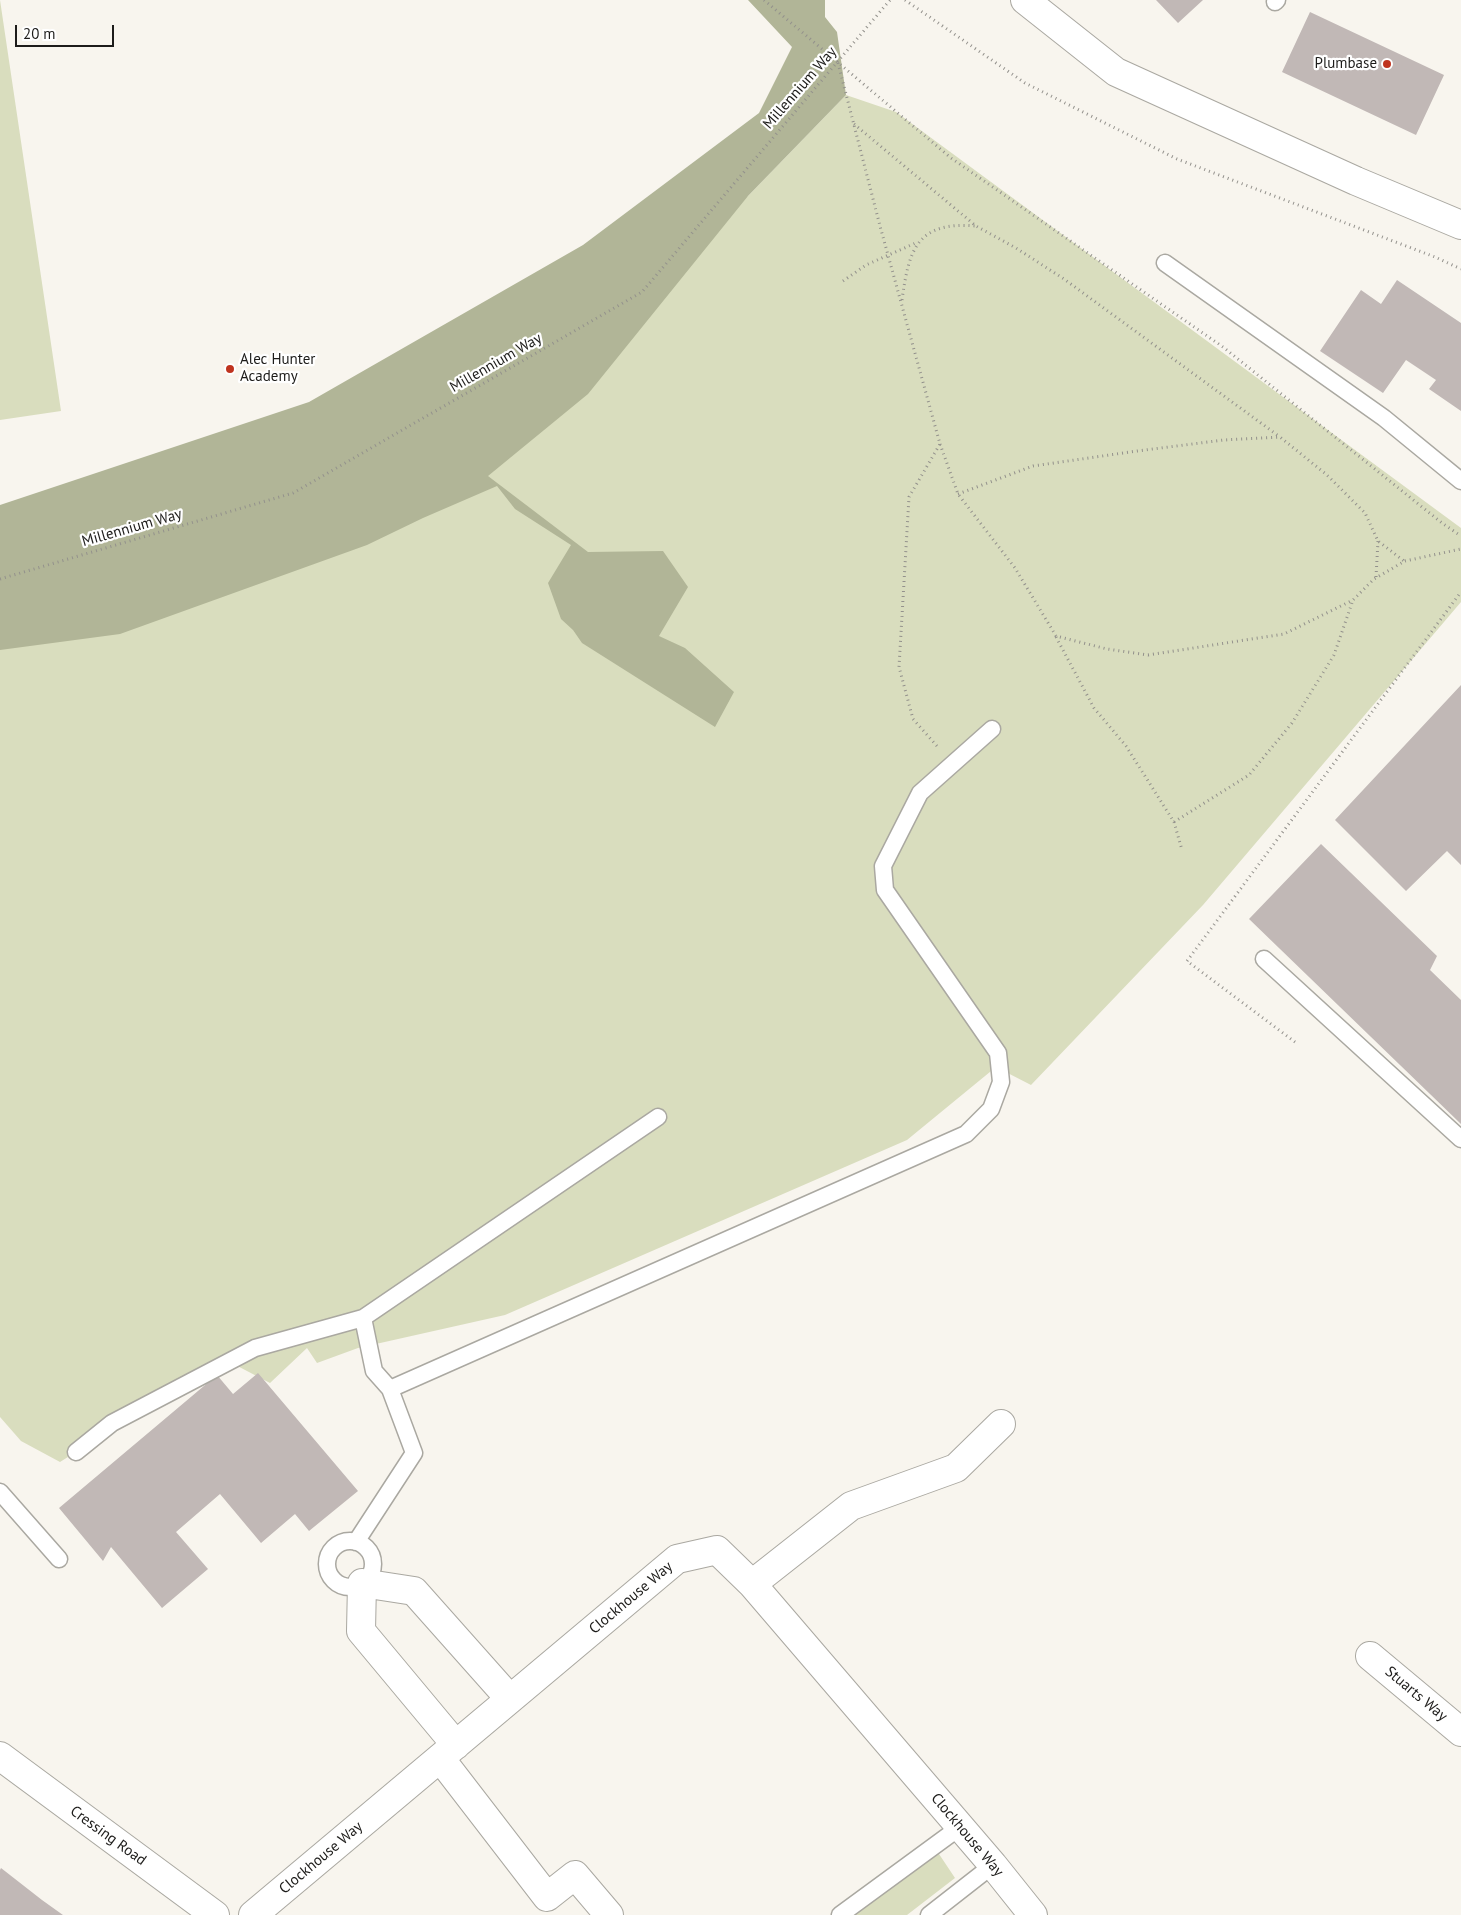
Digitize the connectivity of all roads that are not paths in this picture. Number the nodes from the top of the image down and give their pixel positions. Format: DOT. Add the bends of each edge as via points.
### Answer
graph roads {
  1 [pos="1025,0"];
  2 [pos="1461,225"];
  3 [pos="1165,262"];
  4 [pos="1461,481"];
  5 [pos="992,729"];
  6 [pos="1264,959"];
  7 [pos="658,1117"];
  8 [pos="1461,1139"];
  9 [pos="363,1318"];
  10 [pos="390,1389"];
  11 [pos="1000,1424"];
  12 [pos="76,1452"];
  13 [pos="0,1492"];
  14 [pos="356,1542"];
  15 [pos="59,1559"];
  16 [pos="362,1583"];
  17 [pos="752,1584"];
  18 [pos="1370,1656"];
  19 [pos="510,1699"];
  20 [pos="1461,1732"];
  21 [pos="448,1752"];
  22 [pos="0,1756"];
  23 [pos="960,1827"];
  24 [pos="993,1865"];
  25 [pos="215,1915"];
  26 [pos="253,1915"];
  27 [pos="609,1915"];
  28 [pos="840,1915"];
  29 [pos="929,1915"];
  30 [pos="1033,1915"];
  1 -- 2 [label="street" via="1116,72"];
  3 -- 4 [label="lane" via="1384,418"];
  5 -- 10 [label="lane" via="920,793 883,866 885,890 998,1054 1001,1082 991,1109 966,1134"];
  6 -- 8 [label="lane"];
  7 -- 9 [label="lane"];
  9 -- 10 [label="lane" via="374,1371"];
  9 -- 12 [label="lane" via="255,1348 112,1423"];
  10 -- 14 [label="lane" via="414,1453"];
  11 -- 17 [label="street" via="956,1468 851,1506"];
  13 -- 15 [label="lane"];
  14 -- 16 [label="lane" via="368,1550 373,1564 368,1578"];
  14 -- 16 [label="lane" via="341,1542 335,1546 327,1566 333,1580 340,1584 347,1587"];
  16 -- 19 [label="street" via="414,1591"];
  16 -- 21 [label="street" via="361,1631"];
  17 -- 19 [label="street, Clockhouse Way" via="717,1550 677,1559"];
  17 -- 23 [label="street, Clockhouse Way"];
  18 -- 20 [label="street, Stuarts Way"];
  19 -- 21 [label="street, Clockhouse Way"];
  21 -- 26 [label="street, Clockhouse Way"];
  21 -- 27 [label="street" via="547,1897 575,1876"];
  22 -- 25 [label="street, Cressing Road"];
  23 -- 24 [label="street, Clockhouse Way"];
  23 -- 28 [label="lane"];
  24 -- 29 [label="lane"];
  24 -- 30 [label="street, Clockhouse Way"];
}
